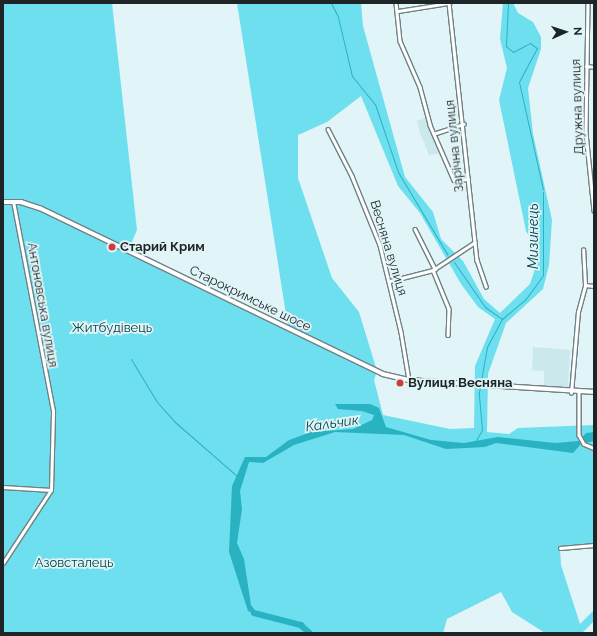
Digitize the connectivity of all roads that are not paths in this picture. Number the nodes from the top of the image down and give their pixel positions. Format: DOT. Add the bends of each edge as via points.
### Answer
graph roads {
  1 [pos="396,3"];
  2 [pos="449,3"];
  3 [pos="588,3"];
  4 [pos="398,10"];
  5 [pos="586,66"];
  6 [pos="594,67"];
  7 [pos="464,124"];
  8 [pos="328,129"];
  9 [pos="436,133"];
  10 [pos="590,166"];
  11 [pos="594,166"];
  12 [pos="468,179"];
  13 [pos="13,201"];
  14 [pos="3,202"];
  15 [pos="594,211"];
  16 [pos="415,229"];
  17 [pos="475,242"];
  18 [pos="583,250"];
  19 [pos="434,269"];
  20 [pos="390,281"];
  21 [pos="486,286"];
  22 [pos="585,286"];
  23 [pos="594,286"];
  24 [pos="448,335"];
  25 [pos="409,380"];
  26 [pos="594,392"];
  27 [pos="571,393"];
  28 [pos="579,393"];
  29 [pos="594,448"];
  30 [pos="3,487"];
  31 [pos="51,490"];
  32 [pos="594,545"];
  33 [pos="560,548"];
  34 [pos="3,563"];
  1 -- 4 [label="street"];
  2 -- 4 [label="street"];
  2 -- 7 [label="street, Зарічна вулиця"];
  3 -- 5 [label="street, Дружна вулиця"];
  4 -- 9 [label="street" via="400,41"];
  5 -- 6 [label="street"];
  5 -- 10 [label="street, Дружна вулиця"];
  7 -- 9 [label="street"];
  7 -- 12 [label="street, Зарічна вулиця"];
  8 -- 20 [label="street, Весняна вулиця" via="367,211"];
  9 -- 12 [label="street" via="454,180"];
  10 -- 11 [label="street"];
  10 -- 15 [label="street, Дружна вулиця"];
  12 -- 17 [label="street, Зарічна вулиця"];
  13 -- 14 [label="street, Старокримське шосе"];
  13 -- 25 [label="street, Старокримське шосе" via="40,208 377,371"];
  13 -- 31 [label="street, Антоновська вулиця" via="53,411"];
  16 -- 19 [label="street"];
  17 -- 19 [label="street"];
  17 -- 21 [label="street, Зарічна вулиця"];
  18 -- 22 [label="street"];
  19 -- 20 [label="street"];
  19 -- 24 [label="street" via="449,309"];
  20 -- 25 [label="street, Весняна вулиця"];
  22 -- 23 [label="street"];
  22 -- 27 [label="street" via="577,318"];
  25 -- 27 [label="street, Старокримське шосе"];
  26 -- 28 [label="street, Старокримське шосе"];
  27 -- 28 [label="street, Старокримське шосе"];
  28 -- 29 [label="street" via="579,435 584,444"];
  30 -- 31 [label="street"];
  31 -- 34 [label="street"];
  32 -- 33 [label="street"];
}
